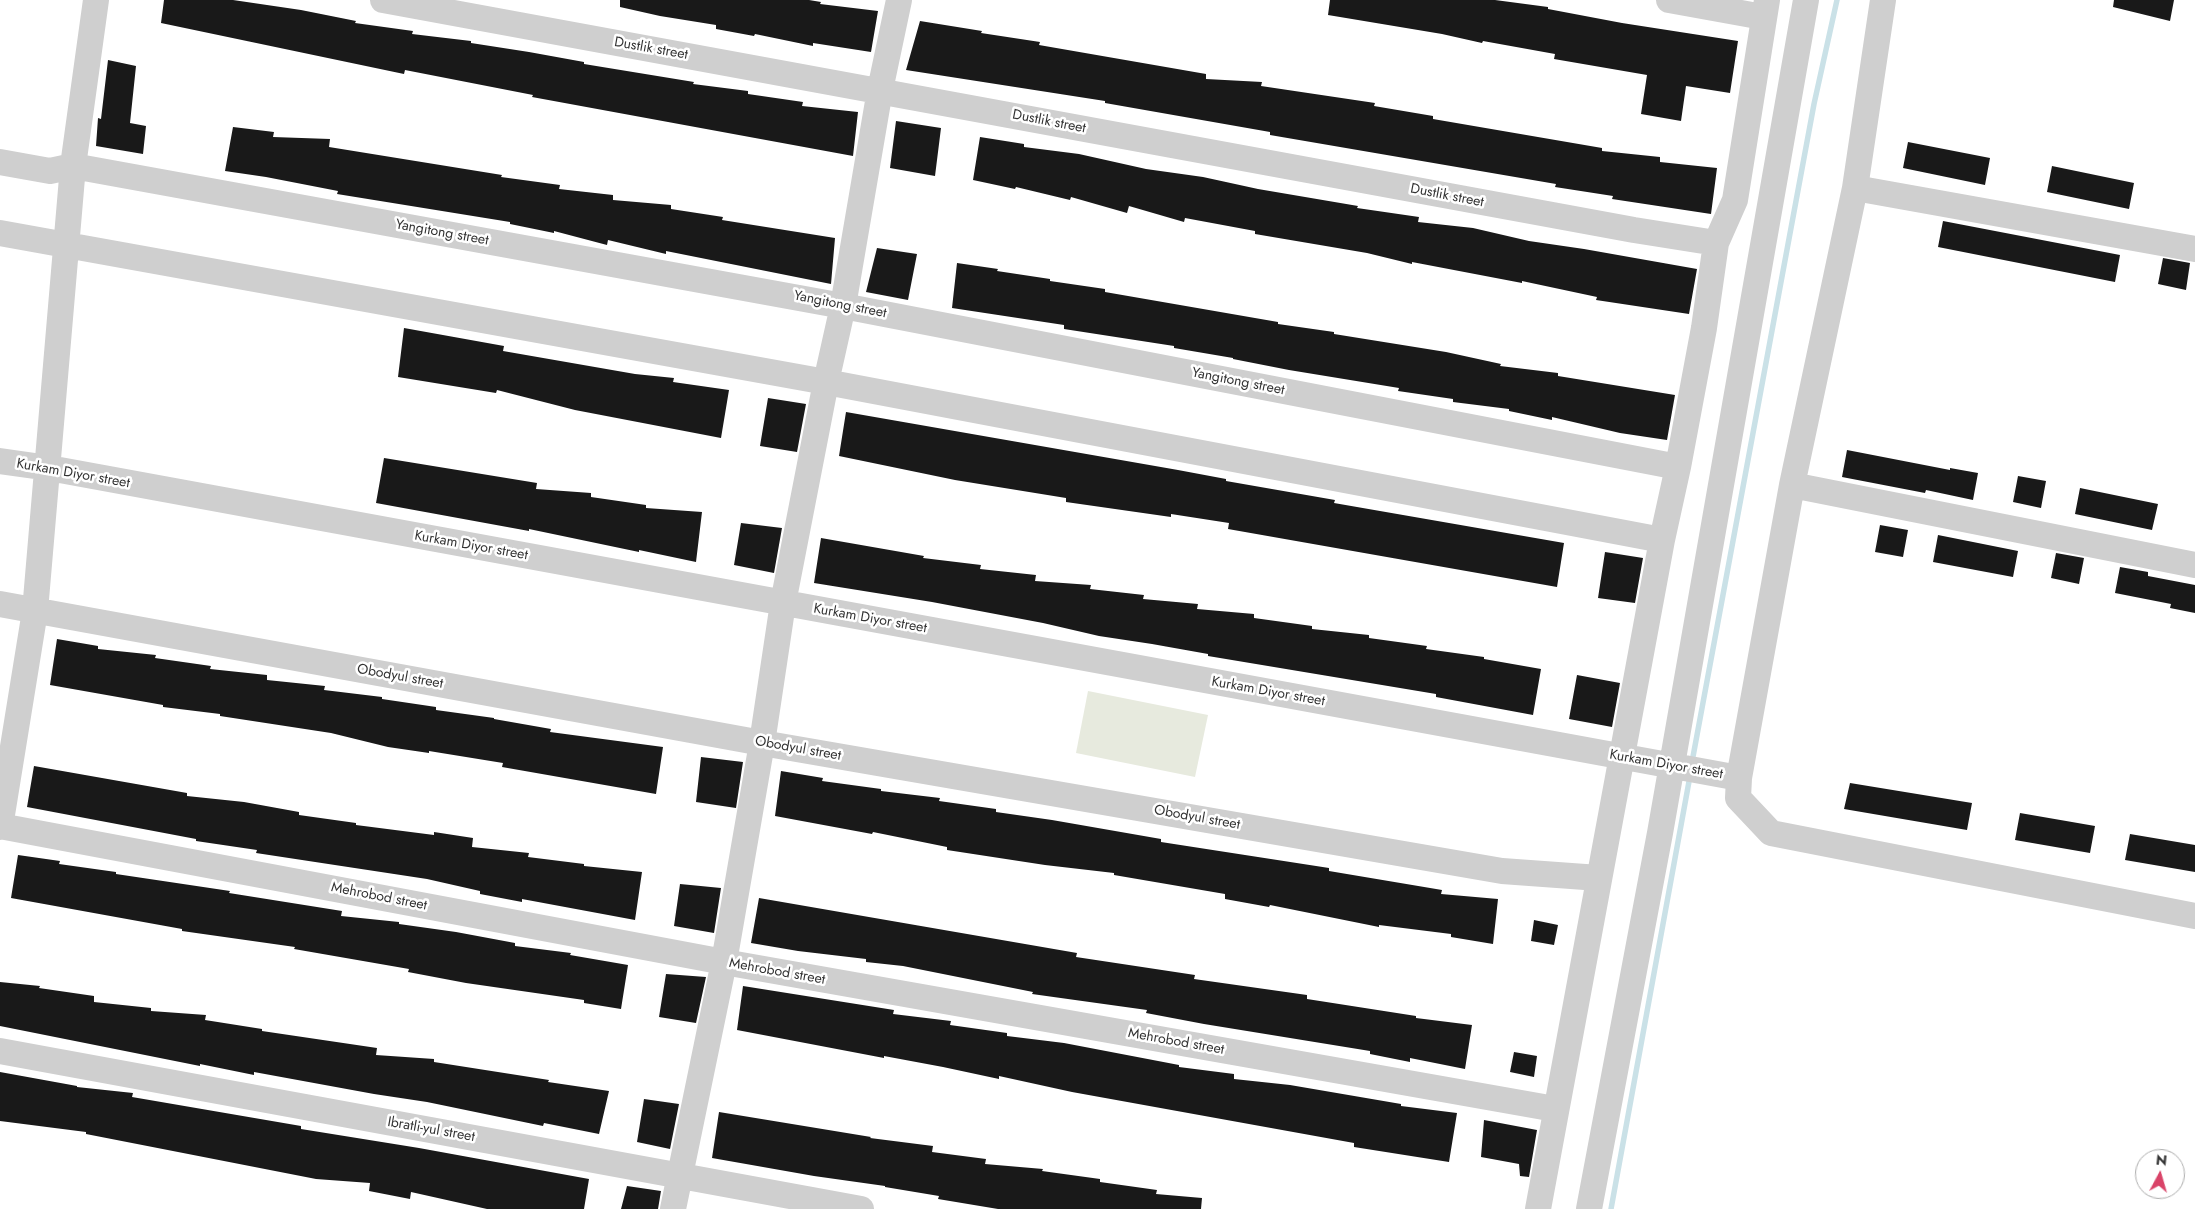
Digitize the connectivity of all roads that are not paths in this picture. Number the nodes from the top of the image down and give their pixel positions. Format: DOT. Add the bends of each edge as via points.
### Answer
graph roads {
  1 [pos="96,0"];
  2 [pos="383,0"];
  3 [pos="899,0"];
  4 [pos="1669,0"];
  5 [pos="1806,0"];
  6 [pos="1883,0"];
  7 [pos="1765,9"];
  8 [pos="880,90"];
  9 [pos="0,162"];
  10 [pos="74,166"];
  11 [pos="1855,188"];
  12 [pos="0,233"];
  13 [pos="1716,242"];
  14 [pos="67,245"];
  15 [pos="2195,249"];
  16 [pos="843,306"];
  17 [pos="826,382"];
  18 [pos="0,461"];
  19 [pos="1678,467"];
  20 [pos="49,468"];
  21 [pos="1792,485"];
  22 [pos="1662,540"];
  23 [pos="2195,565"];
  24 [pos="783,603"];
  25 [pos="0,604"];
  26 [pos="35,611"];
  27 [pos="762,743"];
  28 [pos="1622,758"];
  29 [pos="1672,766"];
  30 [pos="1739,778"];
  31 [pos="0,826"];
  32 [pos="1599,878"];
  33 [pos="2195,916"];
  34 [pos="724,962"];
  35 [pos="0,1051"];
  36 [pos="1555,1109"];
  37 [pos="680,1175"];
  38 [pos="674,1209"];
  39 [pos="861,1209"];
  40 [pos="1538,1209"];
  41 [pos="1589,1209"];
  1 -- 10 [label="street"];
  2 -- 8 [label="street, Dustlik street"];
  3 -- 8 [label="street"];
  4 -- 7 [label="street"];
  5 -- 29 [label="street"];
  6 -- 11 [label="street"];
  7 -- 13 [label="street" via="1735,200"];
  8 -- 13 [label="street, Dustlik street" via="1624,229"];
  8 -- 16 [label="street"];
  9 -- 10 [label="street, Yangitong street" via="50,171"];
  10 -- 14 [label="street"];
  10 -- 16 [label="street, Yangitong street"];
  11 -- 15 [label="street"];
  11 -- 21 [label="street"];
  12 -- 14 [label="street"];
  13 -- 19 [label="street"];
  14 -- 17 [label="street"];
  14 -- 20 [label="street"];
  16 -- 17 [label="street"];
  16 -- 19 [label="street, Yangitong street"];
  17 -- 22 [label="street"];
  17 -- 24 [label="street"];
  18 -- 20 [label="street, Kurkam Diyor street"];
  19 -- 22 [label="street"];
  20 -- 24 [label="street, Kurkam Diyor street"];
  20 -- 26 [label="street"];
  21 -- 23 [label="street"];
  21 -- 30 [label="street"];
  22 -- 28 [label="street"];
  24 -- 27 [label="street"];
  24 -- 28 [label="street, Kurkam Diyor street"];
  25 -- 26 [label="street, Obodyul street"];
  26 -- 27 [label="street, Obodyul street"];
  26 -- 31 [label="street"];
  27 -- 32 [label="street, Obodyul street" via="1502,871"];
  27 -- 34 [label="street"];
  28 -- 29 [label="street, Kurkam Diyor street"];
  28 -- 32 [label="street"];
  29 -- 30 [label="street, Kurkam Diyor street"];
  29 -- 41 [label="street"];
  30 -- 33 [label="street" via="1738,798 1771,833"];
  31 -- 34 [label="street, Mehrobod street"];
  32 -- 36 [label="street"];
  34 -- 36 [label="street, Mehrobod street"];
  34 -- 37 [label="street"];
  35 -- 37 [label="street, Ibratli-yul street"];
  36 -- 40 [label="street"];
  37 -- 38 [label="street"];
  37 -- 39 [label="street, Ibratli-yul street"];
}
